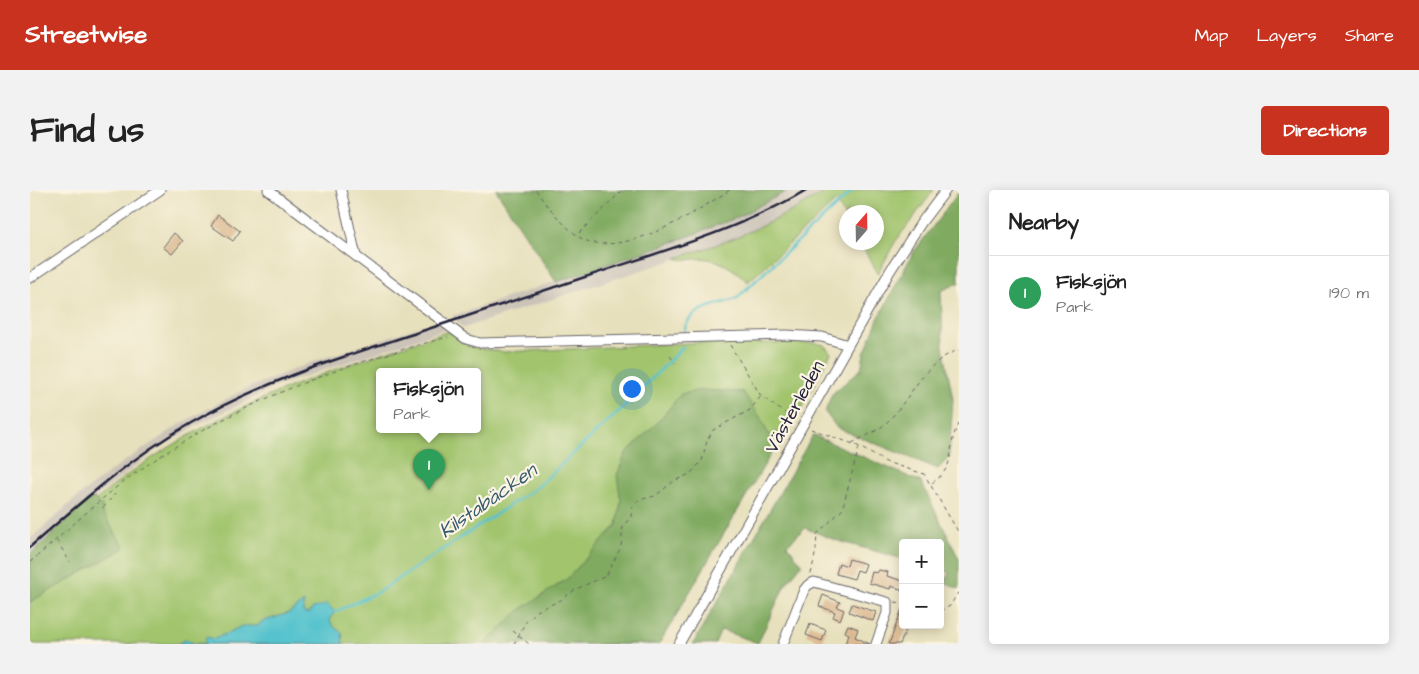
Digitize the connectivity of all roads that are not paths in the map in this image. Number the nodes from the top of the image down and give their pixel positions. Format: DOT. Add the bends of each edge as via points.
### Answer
graph roads {
  1 [pos="160,190"];
  2 [pos="268,190"];
  3 [pos="341,190"];
  4 [pos="946,190"];
  5 [pos="356,256"];
  6 [pos="30,278"];
  7 [pos="848,345"];
  8 [pos="679,644"];
  9 [pos="783,644"];
  10 [pos="876,644"];
  1 -- 6 [label="street"];
  2 -- 5 [label="street"];
  3 -- 5 [label="street"];
  4 -- 7 [label="street, Västerleden" via="905,246"];
  5 -- 7 [label="street" via="466,339 480,343 807,336"];
  7 -- 8 [label="street, Västerleden"];
  9 -- 10 [label="street" via="808,584 821,582 887,602 887,613"];
}
